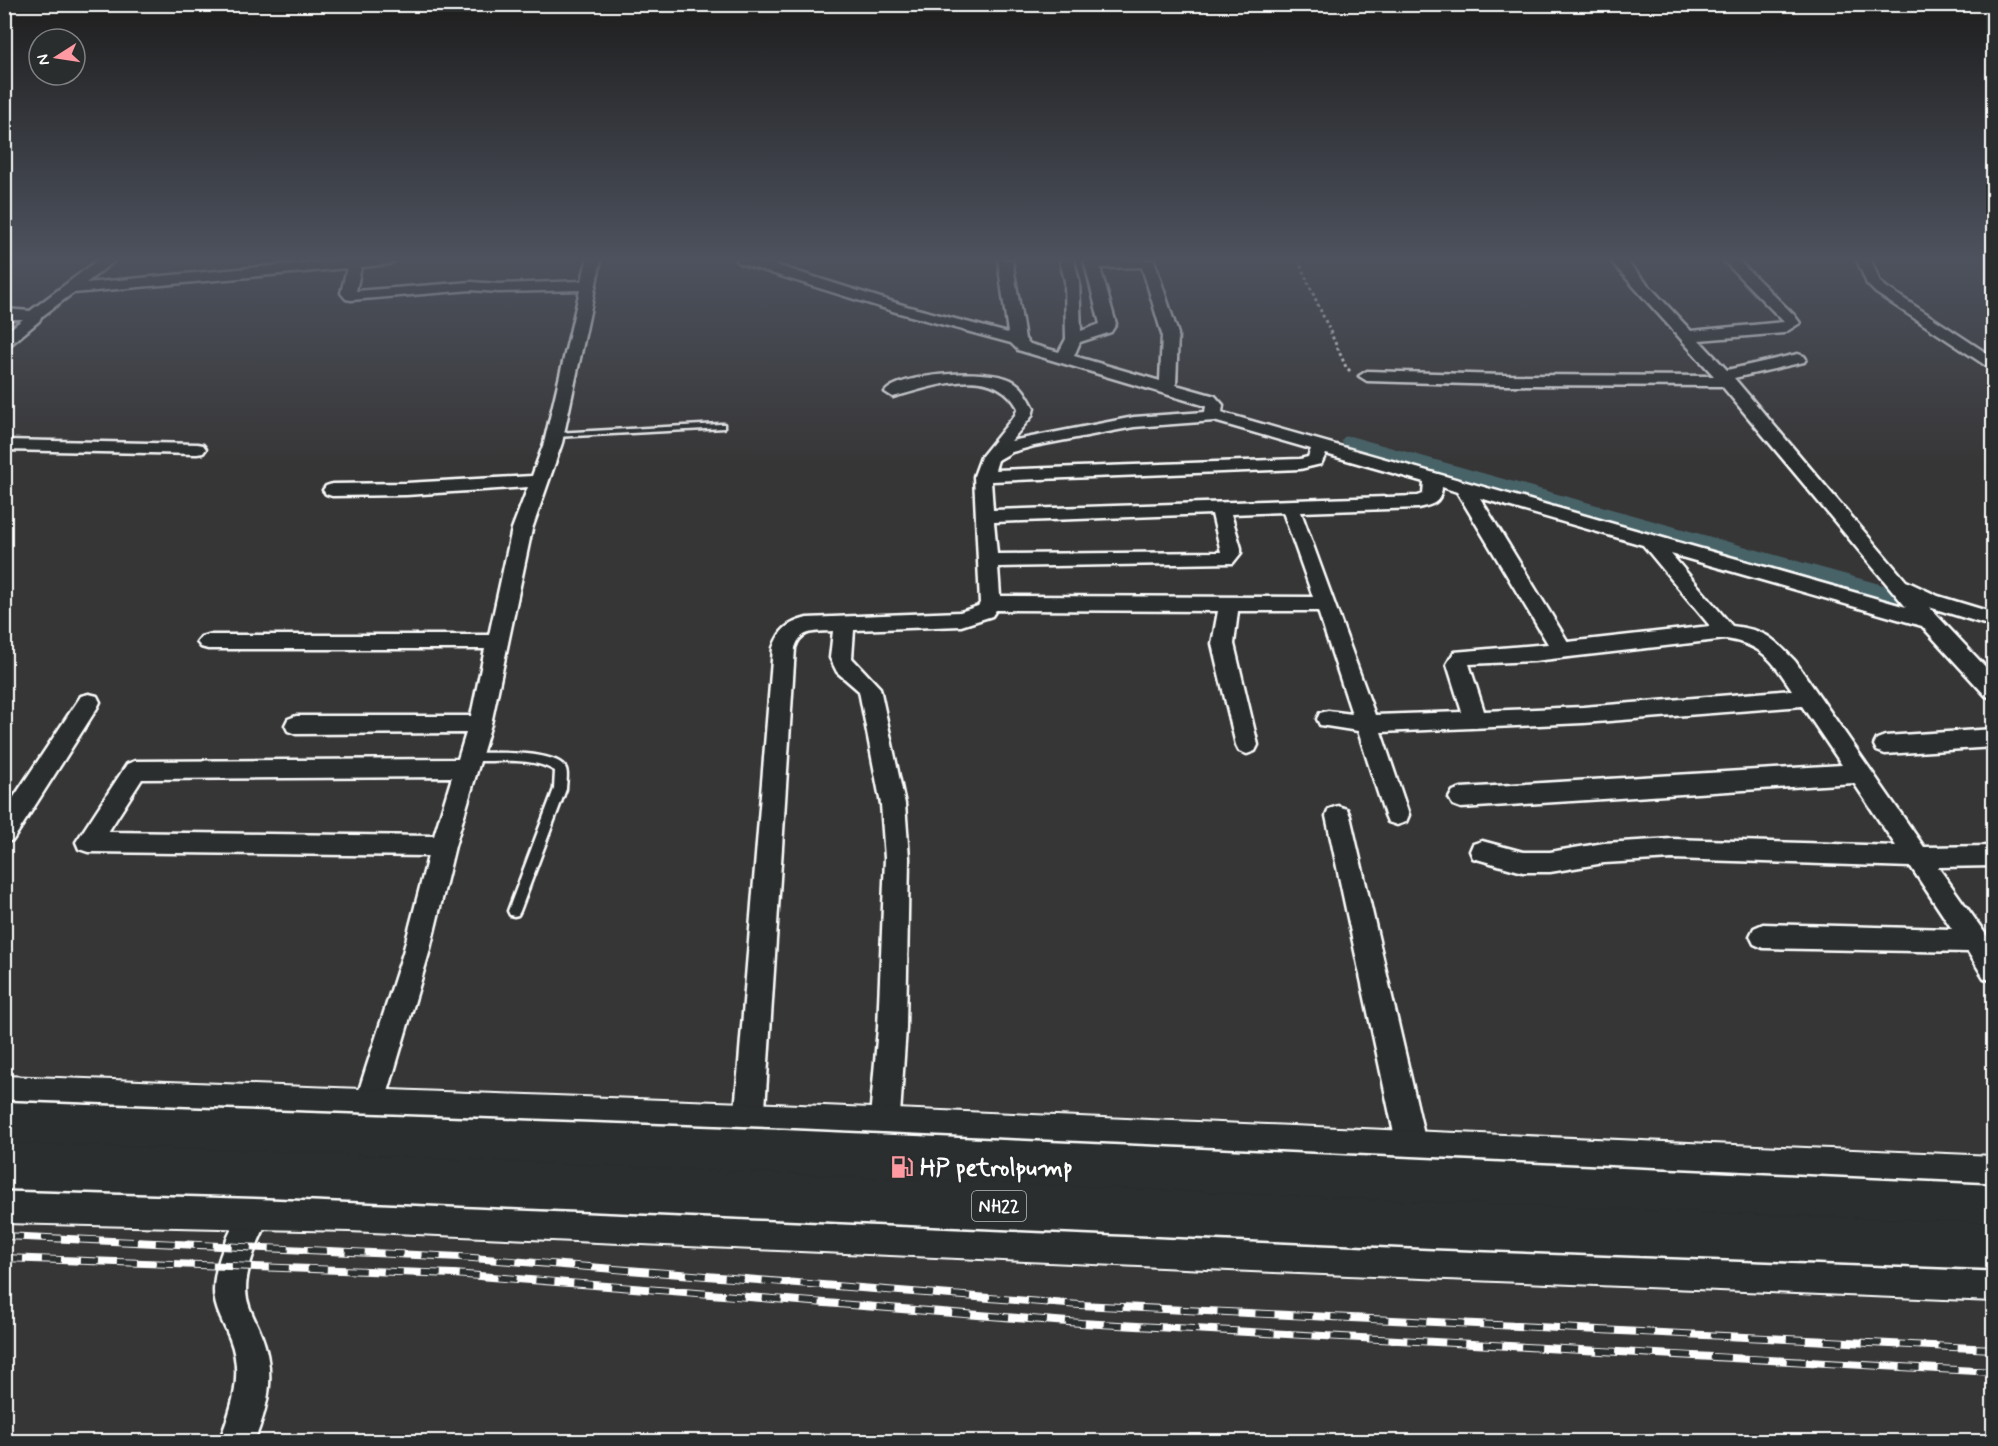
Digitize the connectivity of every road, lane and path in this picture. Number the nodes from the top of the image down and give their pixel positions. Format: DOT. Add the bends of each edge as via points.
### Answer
graph roads {
  1 [pos="21,327"];
  2 [pos="579,327"];
  3 [pos="970,327"];
  4 [pos="1015,327"];
  5 [pos="1073,327"];
  6 [pos="1107,327"];
  7 [pos="1168,327"];
  8 [pos="1328,327"];
  9 [pos="1679,327"];
  10 [pos="1785,327"];
  11 [pos="1937,327"];
  12 [pos="1687,336"];
  13 [pos="1073,338"];
  14 [pos="1017,340"];
  15 [pos="4,342"];
  16 [pos="1065,359"];
  17 [pos="1798,359"];
  18 [pos="1994,366"];
  19 [pos="1367,376"];
  20 [pos="1725,378"];
  21 [pos="1168,389"];
  22 [pos="893,392"];
  23 [pos="1215,411"];
  24 [pos="722,426"];
  25 [pos="555,435"];
  26 [pos="4,445"];
  27 [pos="1321,446"];
  28 [pos="197,450"];
  29 [pos="986,467"];
  30 [pos="1433,478"];
  31 [pos="541,481"];
  32 [pos="1463,486"];
  33 [pos="332,490"];
  34 [pos="1290,506"];
  35 [pos="1220,508"];
  36 [pos="984,516"];
  37 [pos="1648,539"];
  38 [pos="986,561"];
  39 [pos="1899,585"];
  40 [pos="990,603"];
  41 [pos="1230,603"];
  42 [pos="1325,604"];
  43 [pos="1926,617"];
  44 [pos="1994,620"];
  45 [pos="845,622"];
  46 [pos="1726,632"];
  47 [pos="208,642"];
  48 [pos="499,642"];
  49 [pos="1562,649"];
  50 [pos="1994,690"];
  51 [pos="1809,697"];
  52 [pos="89,702"];
  53 [pos="1328,719"];
  54 [pos="1475,719"];
  55 [pos="480,724"];
  56 [pos="1366,724"];
  57 [pos="296,726"];
  58 [pos="1994,738"];
  59 [pos="1247,745"];
  60 [pos="1885,745"];
  61 [pos="469,762"];
  62 [pos="1862,773"];
  63 [pos="1461,798"];
  64 [pos="1397,815"];
  65 [pos="1338,816"];
  66 [pos="4,833"];
  67 [pos="443,846"];
  68 [pos="1482,851"];
  69 [pos="1994,856"];
  70 [pos="1918,857"];
  71 [pos="514,911"];
  72 [pos="1763,936"];
  73 [pos="1975,941"];
  74 [pos="1994,969"];
  75 [pos="4,1096"];
  76 [pos="368,1109"];
  77 [pos="749,1124"];
  78 [pos="4,1125"];
  79 [pos="904,1130"];
  80 [pos="1413,1152"];
  81 [pos="4,1166"];
  82 [pos="1994,1177"];
  83 [pos="4,1201"];
  84 [pos="258,1207"];
  85 [pos="1994,1208"];
  86 [pos="918,1234"];
  87 [pos="1994,1246"];
  88 [pos="1994,1278"];
  89 [pos="236,1442"];
  1 -- 15 [label="street"];
  2 -- 25 [label="street"];
  3 -- 14 [label="street"];
  4 -- 14 [label="street"];
  5 -- 13 [label="street"];
  6 -- 13 [label="street"];
  7 -- 21 [label="street"];
  8 -- 19 [label="path" via="1346,367 1356,375"];
  9 -- 12 [label="street"];
  10 -- 12 [label="street"];
  11 -- 18 [label="street"];
  12 -- 20 [label="street"];
  13 -- 16 [label="street"];
  14 -- 16 [label="street" via="1024,347"];
  16 -- 21 [label="street"];
  17 -- 20 [label="street"];
  19 -- 20 [label="street" via="1503,380"];
  20 -- 39 [label="street"];
  21 -- 23 [label="street" via="1209,400"];
  22 -- 29 [label="street" via="916,383 958,378 993,379 1019,393 1026,408 1023,416"];
  23 -- 27 [label="street"];
  23 -- 29 [label="street" via="1034,441 1006,448"];
  24 -- 25 [label="lane"];
  25 -- 31 [label="street"];
  26 -- 28 [label="street"];
  27 -- 29 [label="street" via="1315,460 1300,464"];
  27 -- 30 [label="street"];
  29 -- 36 [label="street"];
  30 -- 32 [label="street"];
  30 -- 34 [label="street" via="1432,496 1427,500"];
  31 -- 33 [label="street"];
  31 -- 48 [label="street" via="522,529"];
  32 -- 37 [label="street"];
  32 -- 49 [label="street"];
  34 -- 35 [label="street"];
  34 -- 42 [label="street"];
  35 -- 36 [label="street"];
  35 -- 38 [label="street" via="1231,548 1226,558"];
  36 -- 38 [label="street"];
  37 -- 43 [label="street"];
  37 -- 46 [label="street"];
  38 -- 40 [label="street"];
  39 -- 43 [label="street"];
  39 -- 44 [label="street" via="1931,601"];
  40 -- 41 [label="street"];
  40 -- 45 [label="street" via="985,611 961,619"];
  41 -- 42 [label="street"];
  41 -- 59 [label="street" via="1223,644"];
  42 -- 56 [label="street"];
  43 -- 50 [label="street"];
  45 -- 77 [label="street" via="795,629 784,648"];
  45 -- 79 [label="street" via="841,658 845,667 869,688 893,804 897,858 892,1028"];
  46 -- 49 [label="street"];
  46 -- 51 [label="street" via="1765,642"];
  47 -- 48 [label="street"];
  48 -- 55 [label="street"];
  49 -- 54 [label="street" via="1462,657 1458,664"];
  51 -- 54 [label="street" via="1613,713"];
  51 -- 62 [label="street"];
  52 -- 66 [label="street"];
  53 -- 56 [label="street"];
  54 -- 56 [label="street"];
  55 -- 57 [label="street"];
  55 -- 61 [label="street"];
  56 -- 64 [label="street"];
  58 -- 60 [label="street"];
  61 -- 67 [label="street"];
  61 -- 67 [label="street" via="135,770 88,842"];
  61 -- 71 [label="lane" via="543,760 561,769 560,789"];
  62 -- 63 [label="street"];
  62 -- 70 [label="street"];
  65 -- 80 [label="street"];
  67 -- 76 [label="street" via="416,953"];
  68 -- 70 [label="street" via="1523,862 1672,849"];
  69 -- 70 [label="street"];
  70 -- 73 [label="street"];
  72 -- 73 [label="street"];
  73 -- 74 [label="street"];
  75 -- 76 [label="street"];
  76 -- 77 [label="street"];
  77 -- 79 [label="street"];
  78 -- 85 [label="highway, NH22, bridge" via="760,1152"];
  79 -- 80 [label="street"];
  79 -- 86 [label="street"];
  80 -- 82 [label="street"];
  81 -- 87 [label="highway, NH22, bridge"];
  83 -- 84 [label="street"];
  84 -- 86 [label="street"];
  84 -- 89 [label="street" via="230,1289 251,1350 255,1376 254,1397"];
  86 -- 88 [label="street"];
}
